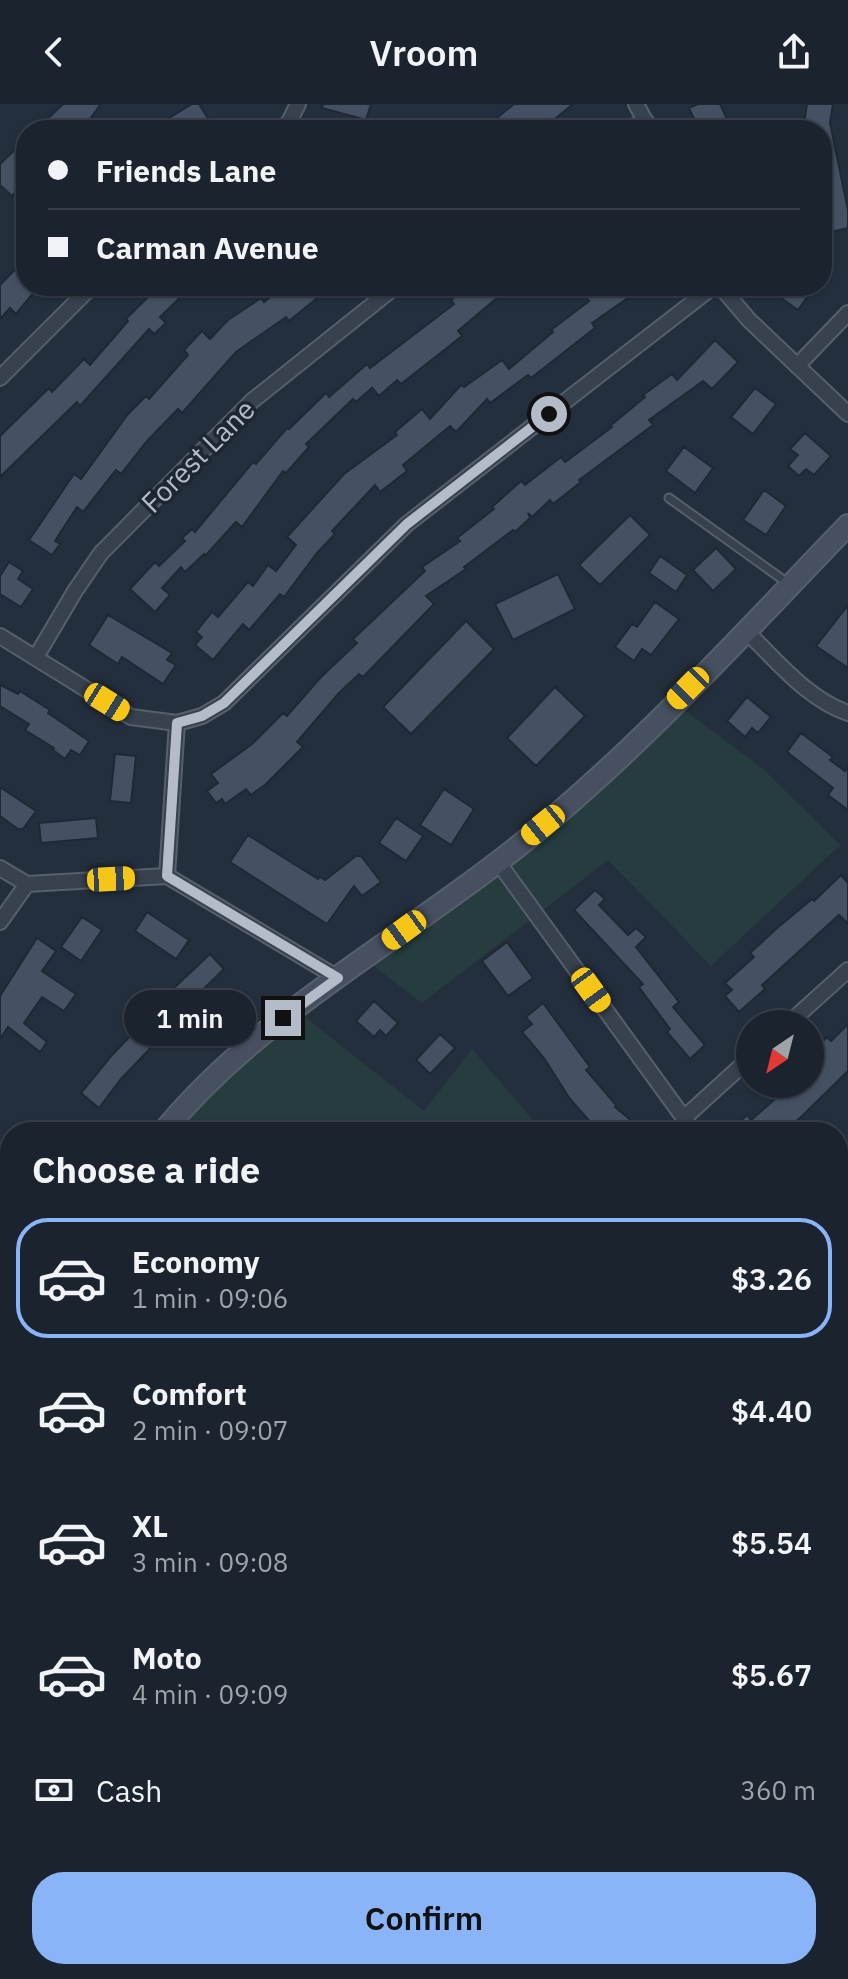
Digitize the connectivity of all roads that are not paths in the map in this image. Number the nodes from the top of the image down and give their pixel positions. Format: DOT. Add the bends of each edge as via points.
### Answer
graph roads {
  1 [pos="82,296"];
  2 [pos="383,296"];
  3 [pos="704,296"];
  4 [pos="726,296"];
  5 [pos="848,313"];
  6 [pos="797,366"];
  7 [pos="0,378"];
  8 [pos="848,414"];
  9 [pos="669,498"];
  10 [pos="848,525"];
  11 [pos="790,585"];
  12 [pos="746,631"];
  13 [pos="0,636"];
  14 [pos="36,657"];
  15 [pos="848,713"];
  16 [pos="177,723"];
  17 [pos="498,862"];
  18 [pos="0,868"];
  19 [pos="167,876"];
  20 [pos="27,884"];
  21 [pos="0,922"];
  22 [pos="848,970"];
  23 [pos="338,978"];
  24 [pos="804,1010"];
  25 [pos="736,1071"];
  26 [pos="684,1118"];
  27 [pos="173,1122"];
  28 [pos="687,1122"];
  1 -- 7 [label="street"];
  2 -- 14 [label="street, Forest Lane" via="252,401 101,553"];
  3 -- 16 [label="street" via="407,524 224,703"];
  4 -- 6 [label="street"];
  5 -- 6 [label="street"];
  6 -- 8 [label="street"];
  9 -- 11 [label="lane"];
  10 -- 11 [label="main road"];
  11 -- 12 [label="main road"];
  12 -- 15 [label="street" via="802,685"];
  12 -- 17 [label="main road" via="580,792"];
  13 -- 14 [label="street"];
  14 -- 16 [label="street" via="131,717"];
  16 -- 19 [label="street"];
  17 -- 23 [label="main road"];
  17 -- 26 [label="street"];
  18 -- 20 [label="street"];
  19 -- 20 [label="street"];
  19 -- 23 [label="street"];
  20 -- 21 [label="street"];
  22 -- 24 [label="street"];
  23 -- 27 [label="main road" via="223,1069"];
  25 -- 26 [label="street"];
  26 -- 28 [label="street"];
}
